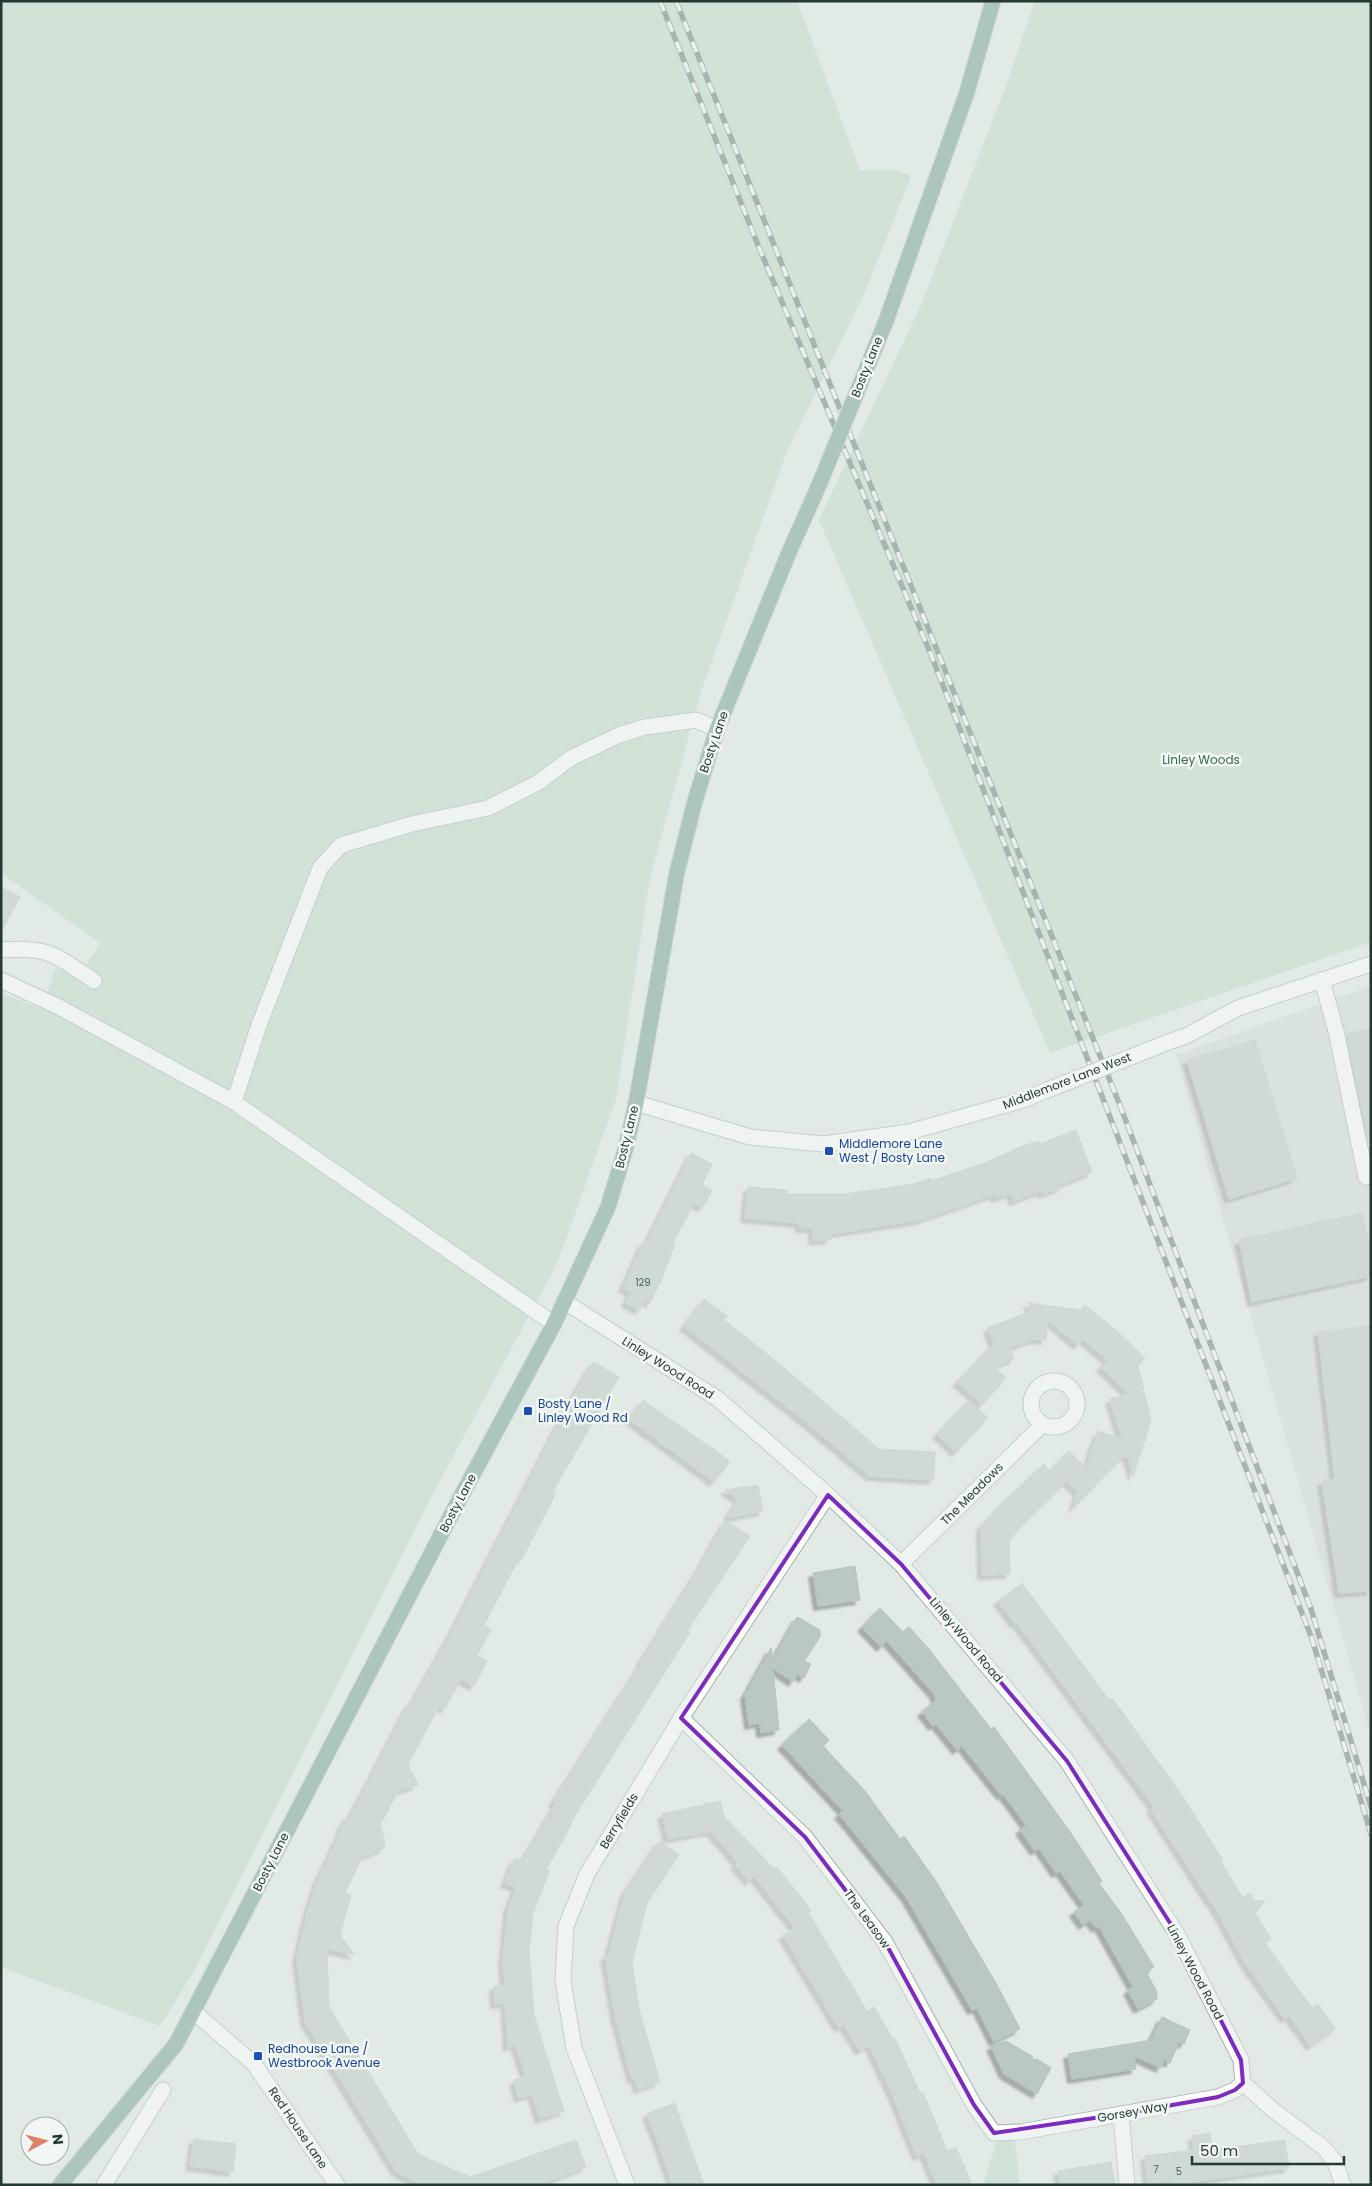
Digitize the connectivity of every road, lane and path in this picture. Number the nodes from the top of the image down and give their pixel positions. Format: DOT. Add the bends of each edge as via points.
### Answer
graph roads {
  1 [pos="993,1"];
  2 [pos="717,729"];
  3 [pos="1,950"];
  4 [pos="1371,964"];
  5 [pos="1,980"];
  6 [pos="1322,980"];
  7 [pos="94,981"];
  8 [pos="234,1102"];
  9 [pos="636,1103"];
  10 [pos="1366,1177"];
  11 [pos="565,1302"];
  12 [pos="554,1324"];
  13 [pos="1042,1425"];
  14 [pos="828,1495"];
  15 [pos="901,1564"];
  16 [pos="681,1718"];
  17 [pos="193,2011"];
  18 [pos="1243,2083"];
  19 [pos="164,2090"];
  20 [pos="1121,2114"];
  21 [pos="1020,2132"];
  22 [pos="60,2185"];
  23 [pos="104,2185"];
  24 [pos="337,2185"];
  25 [pos="627,2185"];
  26 [pos="1127,2185"];
  27 [pos="1344,2185"];
  1 -- 2 [label="main road, Bosty Lane, bridge" via="967,92 886,320"];
  2 -- 8 [label="street" via="696,720 645,727 571,758 539,782 488,808 412,824 341,845 320,868 259,1025"];
  2 -- 9 [label="main road, Bosty Lane" via="677,872"];
  3 -- 7 [label="street" via="22,948 49,952"];
  4 -- 6 [label="street, Middlemore Lane West"];
  5 -- 8 [label="street"];
  6 -- 9 [label="street, Middlemore Lane West, bridge" via="1238,1008 1186,1036 1023,1100 909,1132 823,1144 750,1137"];
  6 -- 10 [label="street" via="1336,1031"];
  8 -- 12 [label="street"];
  9 -- 11 [label="main road, Bosty Lane" via="608,1207"];
  11 -- 12 [label="main road, Bosty Lane"];
  11 -- 14 [label="street, Linley Wood Road" via="718,1399"];
  12 -- 17 [label="main road, Bosty Lane"];
  13 -- 15 [label="street, The Meadows"];
  14 -- 15 [label="street, Linley Wood Road"];
  14 -- 16 [label="street, Berryfields"];
  15 -- 18 [label="street, Linley Wood Road" via="1067,1761 1177,1934 1241,2060"];
  16 -- 21 [label="street, The Leasow" via="805,1837 885,1942 974,2105 994,2133"];
  16 -- 25 [label="street, Berryfields" via="587,1874 566,1926 563,1981 574,2048"];
  17 -- 22 [label="main road, Bosty Lane" via="176,2044"];
  17 -- 24 [label="street, Red House Lane" via="254,2064"];
  18 -- 20 [label="street, Gorsey Way" via="1218,2097"];
  18 -- 27 [label="street" via="1324,2148 1335,2162"];
  19 -- 23 [label="street"];
  20 -- 21 [label="street, Gorsey Way"];
  20 -- 26 [label="street"];
}
